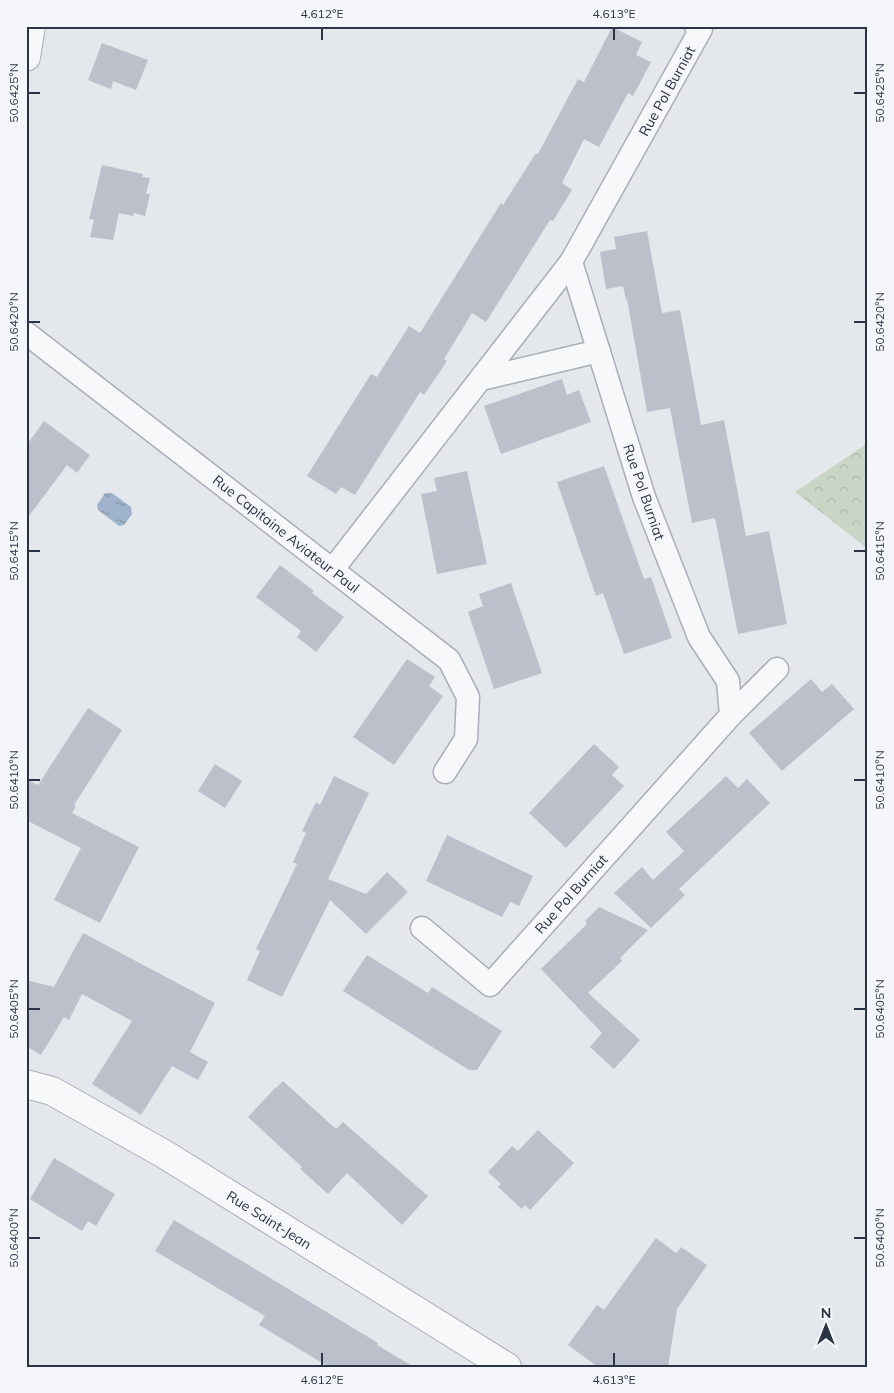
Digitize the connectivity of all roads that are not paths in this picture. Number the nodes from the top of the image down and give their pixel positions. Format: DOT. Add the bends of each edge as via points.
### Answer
graph roads {
  1 [pos="31,26"];
  2 [pos="696,26"];
  3 [pos="26,57"];
  4 [pos="571,262"];
  5 [pos="26,333"];
  6 [pos="598,350"];
  7 [pos="481,379"];
  8 [pos="333,569"];
  9 [pos="777,669"];
  10 [pos="731,715"];
  11 [pos="445,772"];
  12 [pos="422,928"];
  13 [pos="26,1084"];
  14 [pos="507,1367"];
  1 -- 3 [label="street"];
  2 -- 4 [label="street, Rue Pol Burniat" via="701,29"];
  4 -- 6 [label="street, Rue Pol Burniat"];
  4 -- 7 [label="street, Rue Pol Burniat"];
  5 -- 8 [label="street, Rue Capitaine Aviateur Paul"];
  6 -- 7 [label="street"];
  6 -- 10 [label="street, Rue Pol Burniat" via="644,497 699,637 728,681"];
  7 -- 8 [label="street, Rue Pol Burniat"];
  8 -- 11 [label="street, Rue Capitaine Aviateur Paul" via="449,660 468,697 466,739"];
  9 -- 10 [label="street, Rue Pol Burniat"];
  10 -- 12 [label="street, Rue Pol Burniat" via="490,985"];
  13 -- 14 [label="street, Rue Saint-Jean" via="52,1091 164,1154"];
}
